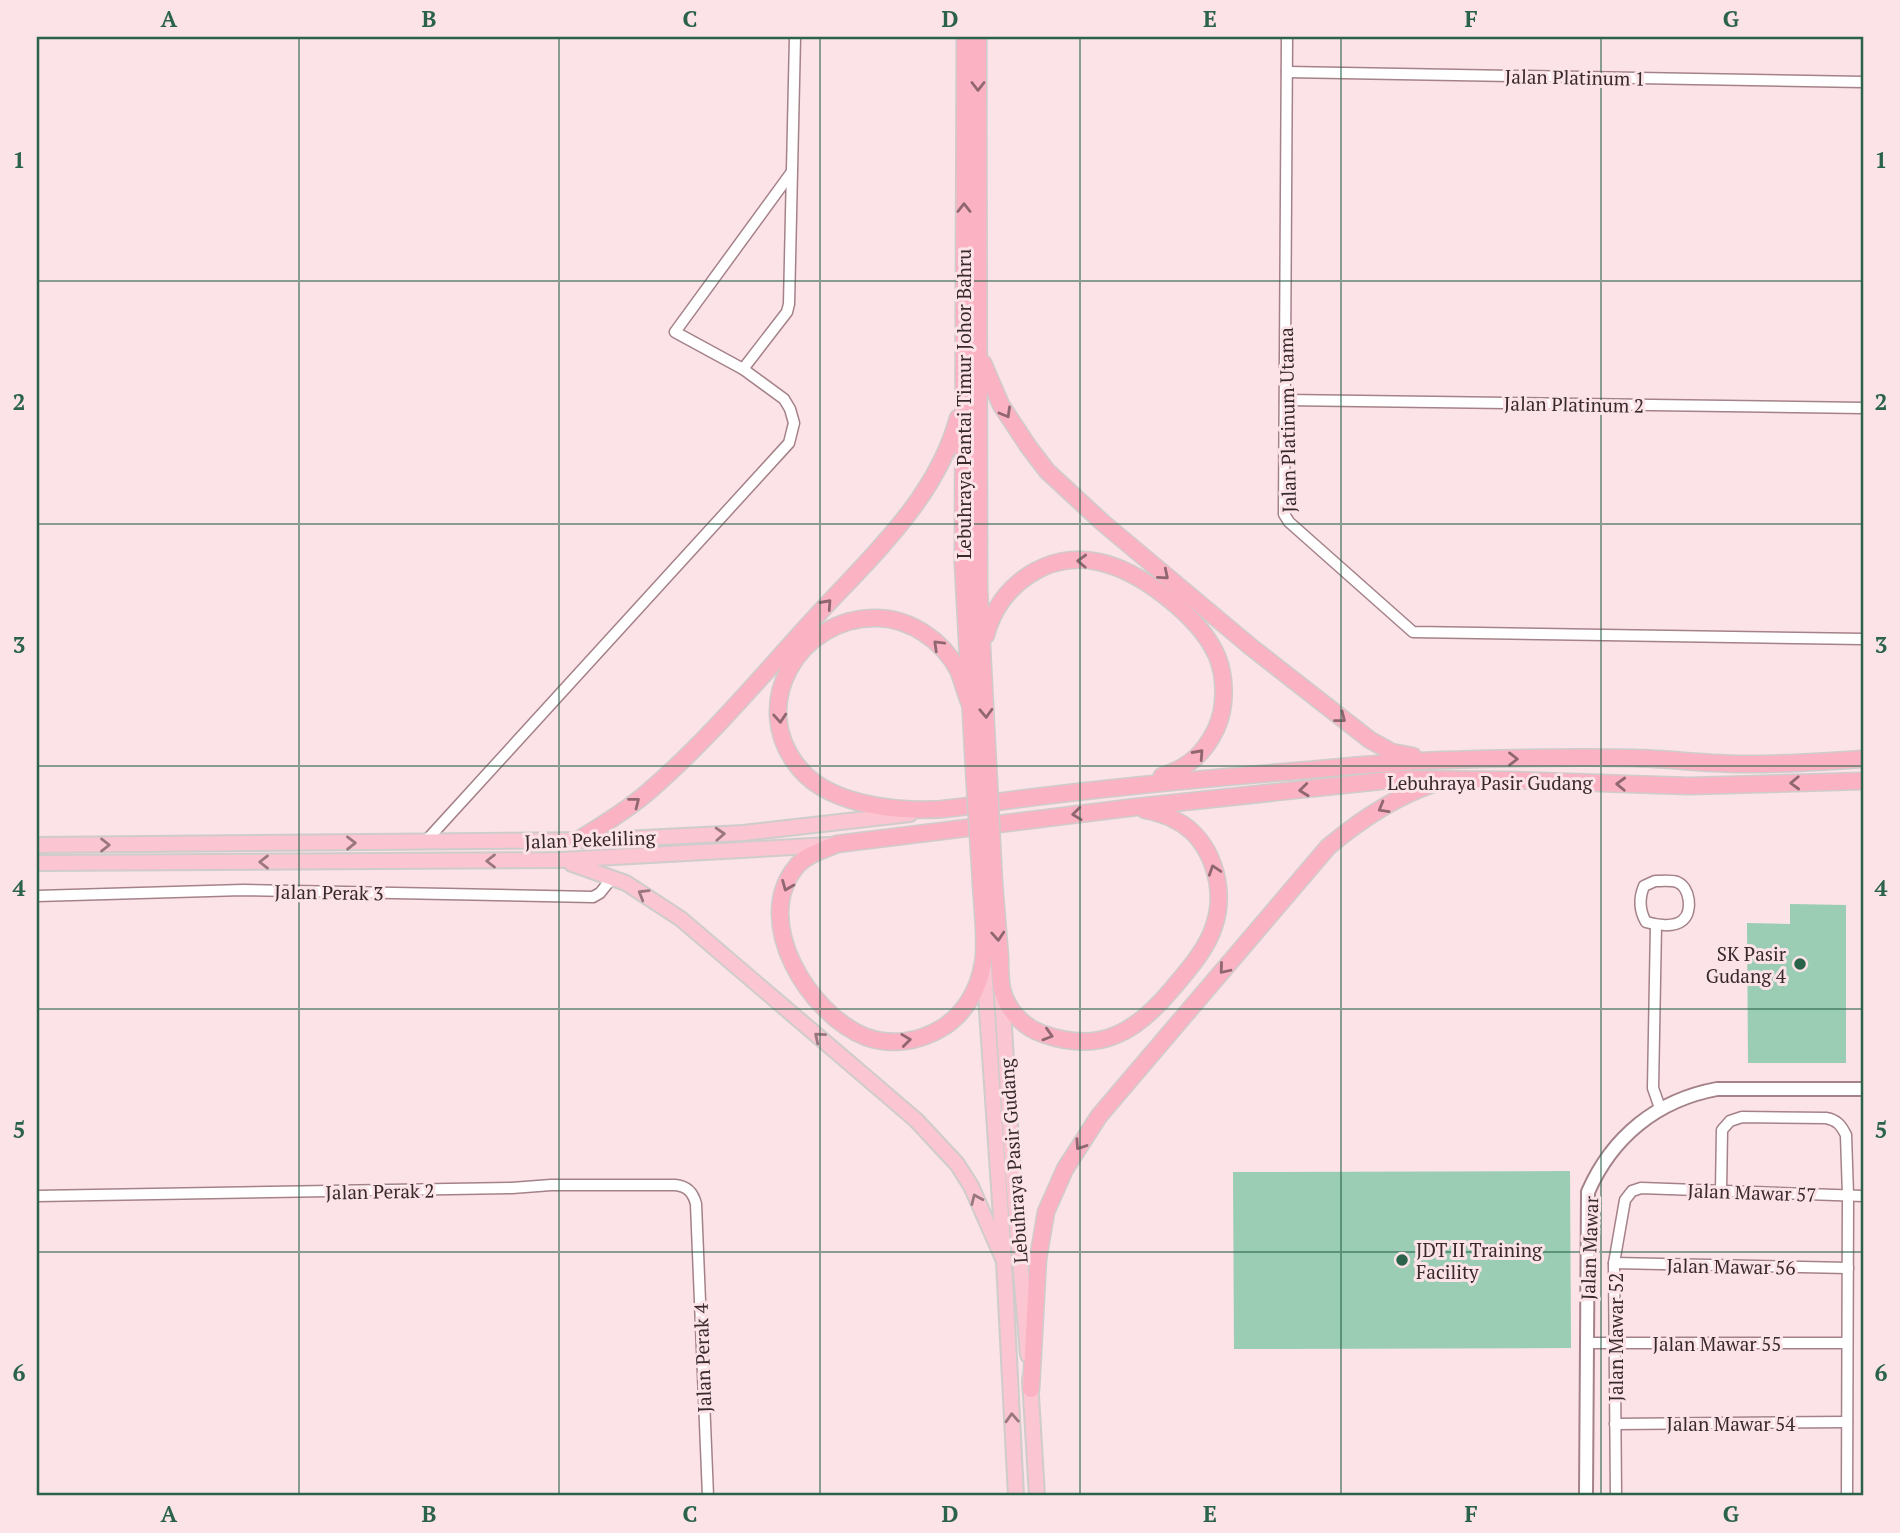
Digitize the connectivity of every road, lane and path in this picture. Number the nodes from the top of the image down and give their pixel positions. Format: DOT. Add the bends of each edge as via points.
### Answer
graph roads {
  1 [pos="795,37"];
  2 [pos="965,37"];
  3 [pos="978,37"];
  4 [pos="1287,37"];
  5 [pos="1287,72"];
  6 [pos="1863,82"];
  7 [pos="791,173"];
  8 [pos="978,351"];
  9 [pos="743,369"];
  10 [pos="963,399"];
  11 [pos="1285,400"];
  12 [pos="1863,408"];
  13 [pos="1863,639"];
  14 [pos="984,661"];
  15 [pos="970,704"];
  16 [pos="1863,759"];
  17 [pos="1445,760"];
  18 [pos="981,767"];
  19 [pos="1445,781"];
  20 [pos="1863,781"];
  21 [pos="1140,784"];
  22 [pos="1136,807"];
  23 [pos="929,811"];
  24 [pos="578,840"];
  25 [pos="425,842"];
  26 [pos="837,844"];
  27 [pos="37,845"];
  28 [pos="560,860"];
  29 [pos="37,863"];
  30 [pos="612,878"];
  31 [pos="987,883"];
  32 [pos="37,896"];
  33 [pos="1657,925"];
  34 [pos="984,961"];
  35 [pos="1002,990"];
  36 [pos="1863,1089"];
  37 [pos="1660,1108"];
  38 [pos="1641,1188"];
  39 [pos="1721,1191"];
  40 [pos="1848,1195"];
  41 [pos="37,1196"];
  42 [pos="1863,1196"];
  43 [pos="697,1220"];
  44 [pos="1004,1261"];
  45 [pos="1614,1263"];
  46 [pos="1848,1268"];
  47 [pos="1586,1343"];
  48 [pos="1615,1343"];
  49 [pos="1847,1343"];
  50 [pos="1031,1389"];
  51 [pos="1847,1422"];
  52 [pos="1615,1424"];
  53 [pos="708,1496"];
  54 [pos="1016,1496"];
  55 [pos="1037,1496"];
  56 [pos="1586,1496"];
  57 [pos="1616,1496"];
  58 [pos="1847,1496"];
  1 -- 7 [label="street"];
  10 -- 2 [label="highway, Lebuhraya Pantai Timur Johor Bahru, one-way"];
  3 -- 8 [label="highway, Lebuhraya Pantai Timur Johor Bahru, one-way"];
  4 -- 5 [label="street, Jalan Platinum Utama"];
  5 -- 6 [label="street, Jalan Platinum 1"];
  5 -- 11 [label="street, Jalan Platinum Utama"];
  7 -- 9 [label="street" via="789,304"];
  7 -- 9 [label="street" via="675,332"];
  8 -- 14 [label="highway, Lebuhraya Pantai Timur Johor Bahru" via="979,589"];
  8 -- 17 [label="highway, one-way" via="1013,425 1047,471 1102,522 1370,740 1392,752"];
  9 -- 25 [label="street" via="784,399 794,423 789,443"];
  10 -- 15 [label="highway, Lebuhraya Pantai Timur Johor Bahru" via="962,563"];
  24 -- 10 [label="highway, one-way" via="649,791 716,726 911,512 938,468"];
  11 -- 12 [label="street, Jalan Platinum 2"];
  11 -- 13 [label="street, Jalan Platinum Utama" via="1286,519 1409,631"];
  14 -- 18 [label="highway, Lebuhraya Pantai Timur Johor Bahru, one-way"];
  21 -- 14 [label="highway, one-way" via="1194,761 1209,743 1223,704 1217,657 1204,634 1162,595 1100,562 1048,565 1028,574 1001,602 991,618"];
  15 -- 18 [label="highway, Lebuhraya Pantai Timur Johor Bahru"];
  15 -- 23 [label="highway, one-way" via="958,671 933,639 888,618 860,618 832,626 810,641 787,672 779,703 780,727 788,753 800,770 853,801"];
  17 -- 16 [label="highway, Lebuhraya Pasir Gudang, one-way" via="1636,758 1754,765"];
  17 -- 21 [label="highway, Lebuhraya Pasir Gudang"];
  18 -- 31 [label="highway, Lebuhraya Pasir Gudang, bridge"];
  20 -- 19 [label="highway, Lebuhraya Pasir Gudang, one-way" via="1689,786"];
  19 -- 22 [label="highway, Lebuhraya Pasir Gudang, one-way" via="1400,779"];
  19 -- 50 [label="highway, one-way" via="1387,805 1328,846 1099,1116 1065,1168 1046,1212 1038,1259"];
  21 -- 23 [label="highway, Jalan Pekeliling"];
  22 -- 26 [label="highway, Lebuhraya Pasir Gudang, one-way"];
  35 -- 22 [label="highway, one-way" via="1019,1020 1032,1030 1071,1041 1103,1039 1117,1035 1153,1010 1201,952 1219,904 1218,880 1210,858 1176,820"];
  24 -- 23 [label="main road, Jalan Pekeliling, one-way" via="743,833"];
  24 -- 25 [label="main road, Jalan Pekeliling"];
  27 -- 25 [label="main road, Jalan Pekeliling, one-way"];
  26 -- 28 [label="main road, Jalan Pekeliling"];
  26 -- 34 [label="highway, one-way" via="796,867 783,892 780,921 782,937 799,974 843,1024 867,1037 890,1042 933,1033 968,1004"];
  28 -- 29 [label="main road, Jalan Pekeliling, one-way"];
  28 -- 30 [label="main road"];
  30 -- 32 [label="street, Jalan Perak 3" via="593,897 243,890"];
  44 -- 30 [label="main road, one-way" via="971,1186 916,1120 681,919"];
  31 -- 34 [label="highway, Lebuhraya Pasir Gudang"];
  31 -- 35 [label="highway, Lebuhraya Pasir Gudang, one-way"];
  33 -- 33 [label="street" via="1675,924 1688,912 1688,893 1677,882 1655,881 1644,886 1641,913 1646,922"];
  33 -- 37 [label="street" via="1653,1088"];
  34 -- 44 [label="main road, Lebuhraya Pasir Gudang"];
  35 -- 50 [label="main road, Lebuhraya Pasir Gudang"];
  36 -- 37 [label="street, Jalan Mawar" via="1717,1089"];
  37 -- 47 [label="street, Jalan Mawar" via="1618,1142 1588,1192"];
  38 -- 39 [label="street, Jalan Mawar 57"];
  38 -- 45 [label="street, Jalan Mawar 52" via="1625,1200"];
  39 -- 40 [label="street, Jalan Mawar 57"];
  39 -- 40 [label="street" via="1722,1130 1730,1121 1742,1117 1826,1118 1838,1122 1846,1135"];
  40 -- 42 [label="street, Jalan Mawar 57"];
  40 -- 46 [label="street"];
  41 -- 43 [label="street, Jalan Perak 2" via="681,1185 691,1192"];
  43 -- 53 [label="street, Jalan Perak 4"];
  54 -- 44 [label="main road, Lebuhraya Pasir Gudang, one-way"];
  45 -- 46 [label="street, Jalan Mawar 56"];
  45 -- 48 [label="street, Jalan Mawar 52"];
  46 -- 49 [label="street"];
  47 -- 48 [label="street, Jalan Mawar 55"];
  47 -- 56 [label="street, Jalan Mawar"];
  48 -- 49 [label="street, Jalan Mawar 55"];
  48 -- 52 [label="street, Jalan Mawar 52"];
  49 -- 51 [label="street"];
  50 -- 55 [label="main road, Lebuhraya Pasir Gudang"];
  51 -- 52 [label="street, Jalan Mawar 54"];
  51 -- 58 [label="street"];
  52 -- 57 [label="street, Jalan Mawar 52"];
}
